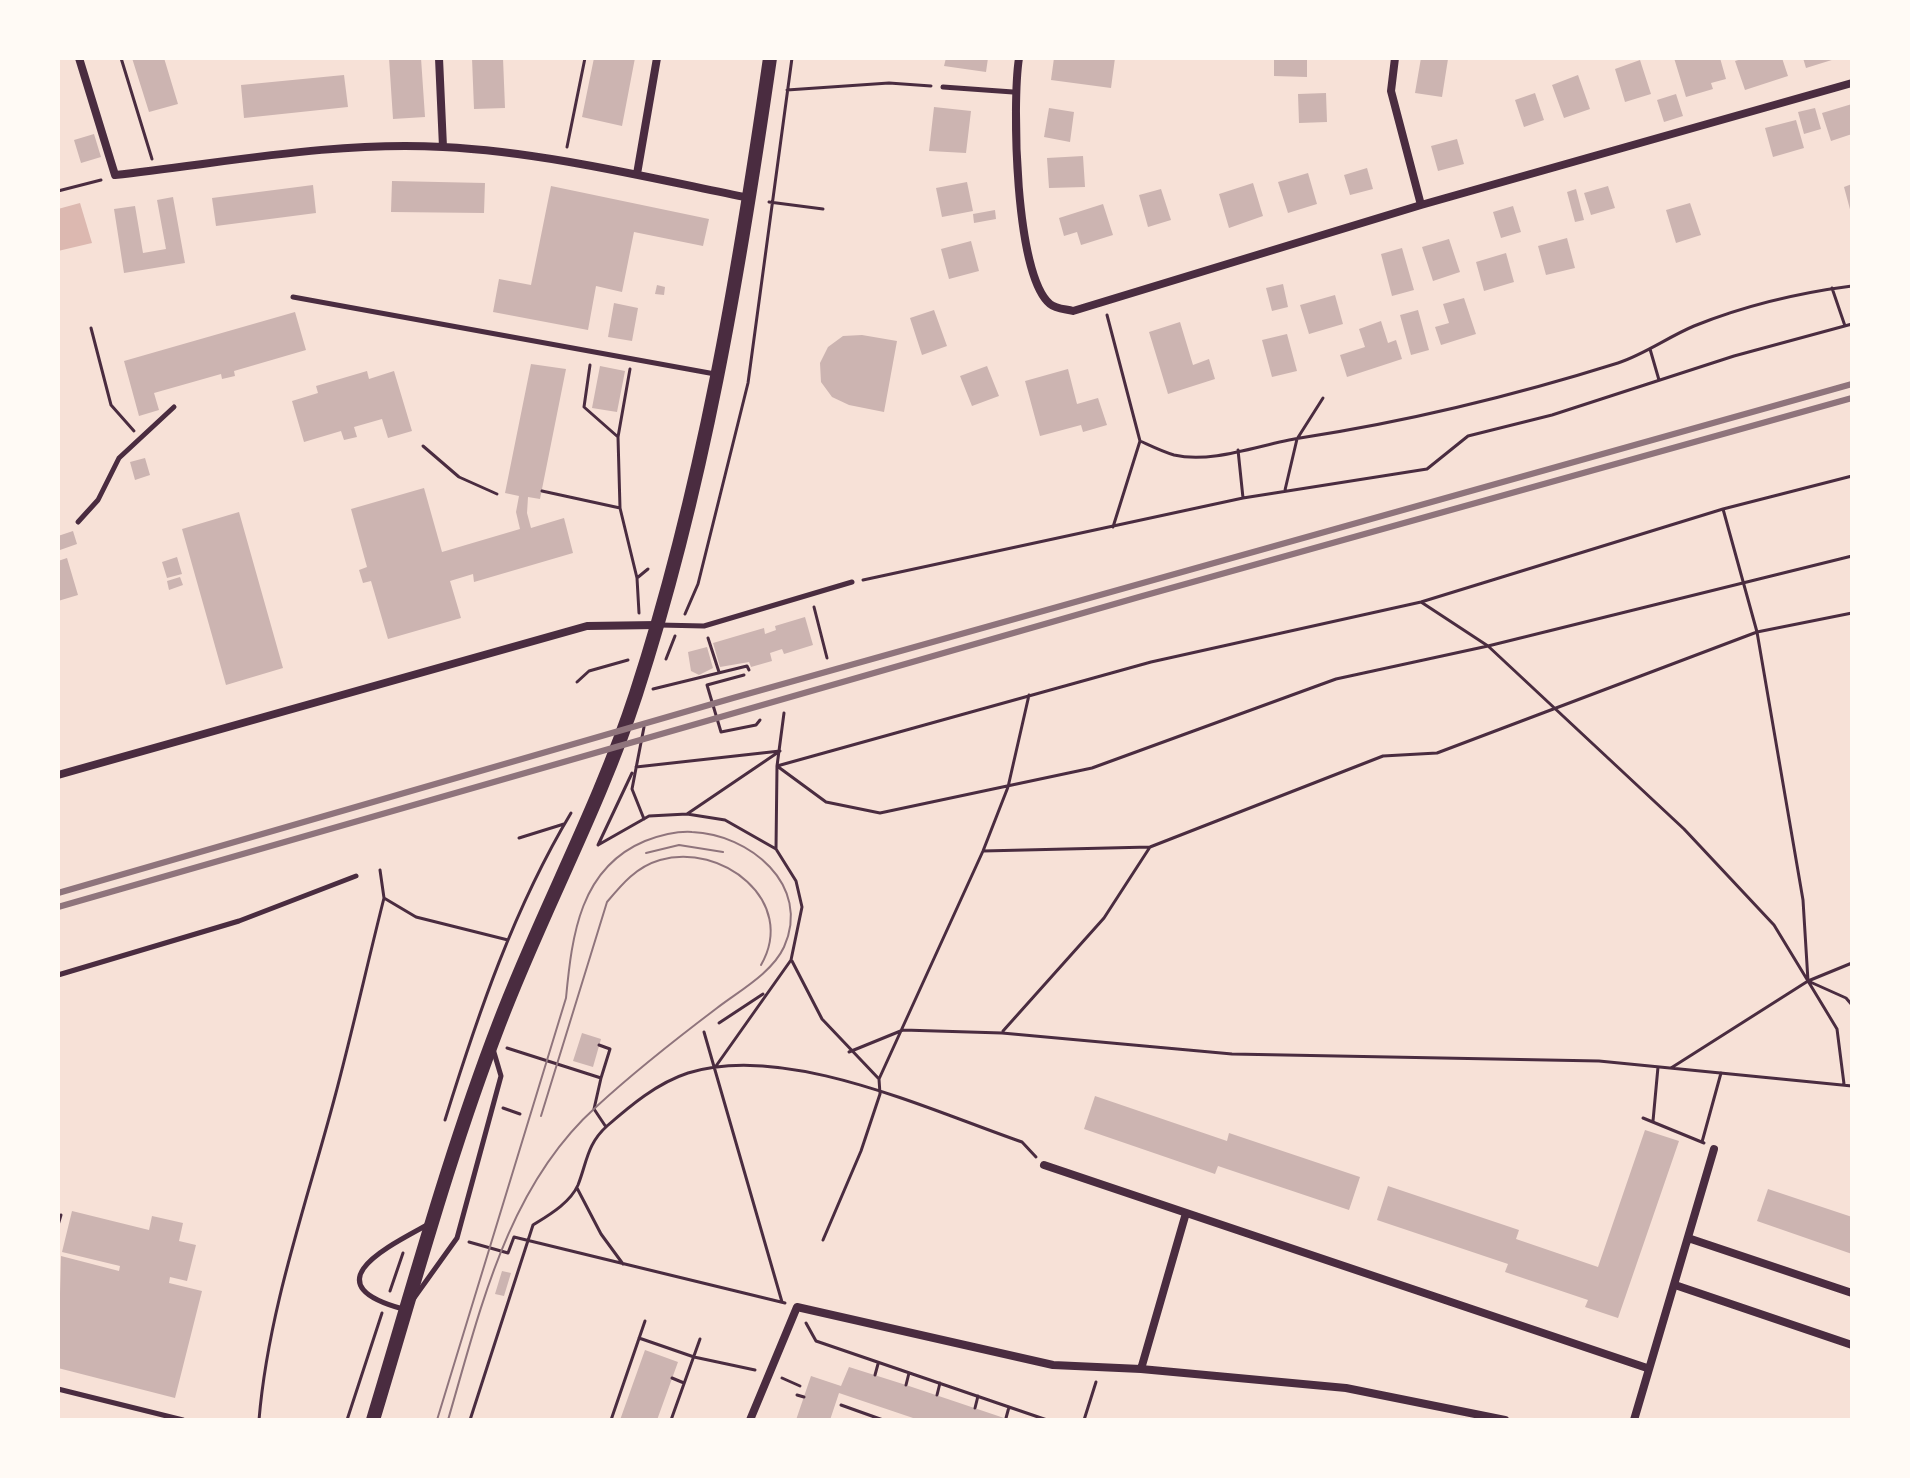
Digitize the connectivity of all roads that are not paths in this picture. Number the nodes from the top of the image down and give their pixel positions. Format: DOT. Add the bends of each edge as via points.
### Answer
graph roads {
  1 [pos="79,58"];
  2 [pos="439,58"];
  3 [pos="657,58"];
  4 [pos="770,58"];
  5 [pos="1019,58"];
  6 [pos="1395,58"];
  7 [pos="1852,83"];
  8 [pos="943,87"];
  9 [pos="1013,92"];
  10 [pos="443,147"];
  11 [pos="637,174"];
  12 [pos="750,198"];
  13 [pos="1421,205"];
  14 [pos="293,297"];
  15 [pos="720,375"];
  16 [pos="174,407"];
  17 [pos="78,522"];
  18 [pos="852,582"];
  19 [pos="657,625"];
  20 [pos="58,775"];
  21 [pos="356,876"];
  22 [pos="58,975"];
  23 [pos="492,1044"];
  24 [pos="1714,1149"];
  25 [pos="1044,1165"];
  26 [pos="1186,1213"];
  27 [pos="432,1222"];
  28 [pos="1688,1238"];
  29 [pos="1675,1285"];
  30 [pos="1852,1293"];
  31 [pos="406,1309"];
  32 [pos="1852,1345"];
  33 [pos="1647,1368"];
  34 [pos="1141,1369"];
  35 [pos="58,1389"];
  36 [pos="183,1420"];
  37 [pos="373,1420"];
  38 [pos="750,1420"];
  39 [pos="1505,1420"];
  40 [pos="1634,1420"];
  1 -- 10 [label="street" via="115,175 316,149"];
  2 -- 10 [label="street"];
  3 -- 11 [label="street"];
  4 -- 12 [label="main road"];
  5 -- 9 [label="street"];
  6 -- 13 [label="street" via="1391,91"];
  7 -- 13 [label="street"];
  8 -- 9 [label="lane"];
  9 -- 13 [label="street" via="1017,181 1030,256 1052,307 1073,311 1103,303"];
  10 -- 11 [label="street"];
  11 -- 12 [label="street"];
  12 -- 15 [label="main road"];
  14 -- 15 [label="lane"];
  15 -- 19 [label="main road"];
  16 -- 17 [label="lane" via="119,458 98,500"];
  18 -- 19 [label="lane" via="704,626"];
  19 -- 20 [label="street" via="587,626"];
  19 -- 23 [label="main road" via="590,816"];
  21 -- 22 [label="lane" via="239,921"];
  23 -- 27 [label="main road"];
  23 -- 31 [label="lane" via="501,1076 457,1238"];
  24 -- 28 [label="street"];
  25 -- 26 [label="street"];
  26 -- 33 [label="street"];
  26 -- 34 [label="street"];
  27 -- 31 [label="main road"];
  27 -- 31 [label="lane" via="363,1266 366,1294"];
  28 -- 29 [label="street"];
  28 -- 30 [label="street"];
  29 -- 32 [label="street"];
  29 -- 33 [label="street"];
  31 -- 37 [label="main road"];
  33 -- 40 [label="street"];
  34 -- 38 [label="street" via="1053,1365 797,1307"];
  34 -- 39 [label="street" via="1346,1388"];
  35 -- 36 [label="lane"];
}
